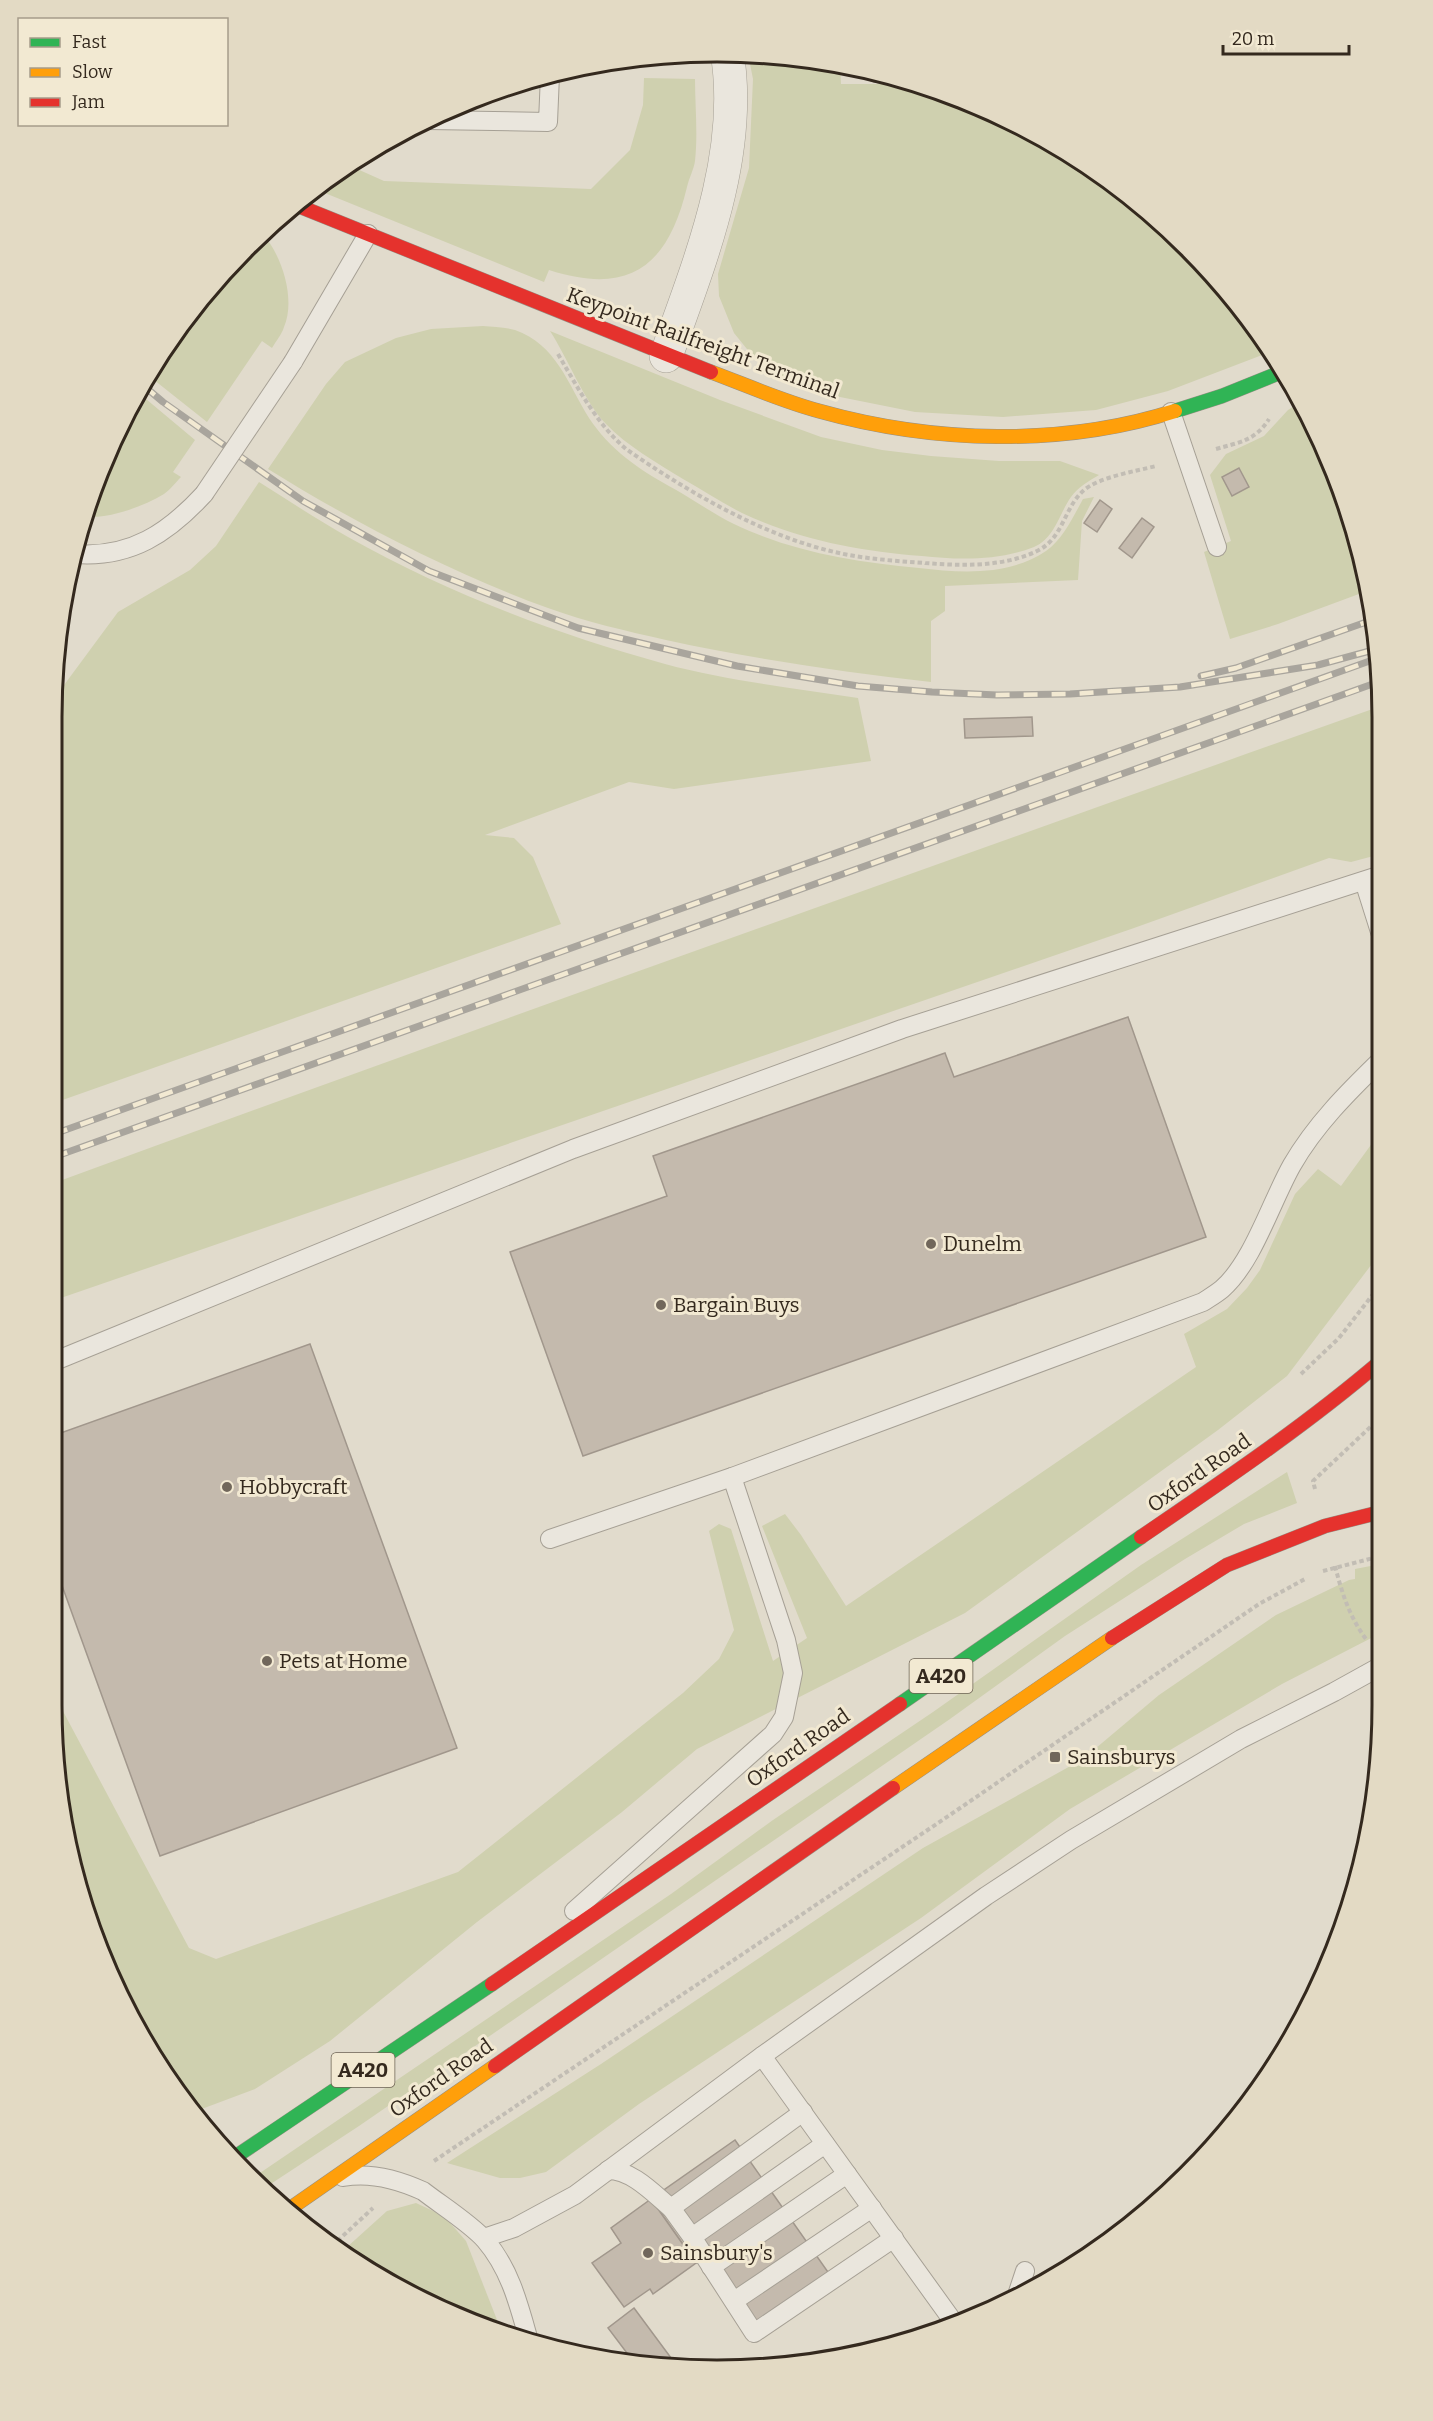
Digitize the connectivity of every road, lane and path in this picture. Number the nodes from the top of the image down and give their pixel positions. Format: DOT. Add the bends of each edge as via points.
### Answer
graph roads {
  1 [pos="729,62"];
  2 [pos="550,83"];
  3 [pos="446,120"];
  4 [pos="304,208"];
  5 [pos="368,234"];
  6 [pos="555,348"];
  7 [pos="666,356"];
  8 [pos="1275,375"];
  9 [pos="1274,410"];
  10 [pos="1172,412"];
  11 [pos="1187,458"];
  12 [pos="1216,547"];
  13 [pos="82,553"];
  14 [pos="1372,878"];
  15 [pos="1372,1069"];
  16 [pos="1372,1296"];
  17 [pos="1339,1338"];
  18 [pos="61,1359"];
  19 [pos="1372,1369"];
  20 [pos="732,1477"];
  21 [pos="1372,1514"];
  22 [pos="550,1539"];
  23 [pos="1372,1558"];
  24 [pos="1335,1567"];
  25 [pos="1317,1574"];
  26 [pos="1308,1577"];
  27 [pos="1371,1645"];
  28 [pos="1372,1671"];
  29 [pos="495,1982"];
  30 [pos="762,2056"];
  31 [pos="803,2112"];
  32 [pos="825,2144"];
  33 [pos="240,2154"];
  34 [pos="608,2170"];
  35 [pos="847,2174"];
  36 [pos="333,2179"];
  37 [pos="403,2183"];
  38 [pos="295,2205"];
  39 [pos="670,2208"];
  40 [pos="872,2208"];
  41 [pos="692,2237"];
  42 [pos="484,2238"];
  43 [pos="894,2238"];
  44 [pos="339,2239"];
  45 [pos="711,2266"];
  46 [pos="1025,2271"];
  47 [pos="1021,2284"];
  48 [pos="734,2301"];
  49 [pos="950,2316"];
  50 [pos="526,2331"];
  1 -- 7 [label="street" via="731,133 698,268"];
  2 -- 3 [label="lane" via="549,122"];
  4 -- 5 [label="main road, Keypoint Railfreight Terminal"];
  5 -- 7 [label="main road, Keypoint Railfreight Terminal"];
  5 -- 13 [label="lane, bridge" via="292,362 204,494 162,534 145,543"];
  6 -- 11 [label="path" via="596,418 626,449 758,527 840,553 940,565 1010,560 1038,551 1051,542 1084,489"];
  7 -- 10 [label="main road, Keypoint Railfreight Terminal" via="818,411 905,430 988,436 1077,433"];
  8 -- 10 [label="main road, Keypoint Railfreight Terminal"];
  9 -- 11 [label="path" via="1260,433 1252,438"];
  10 -- 11 [label="lane"];
  11 -- 12 [label="lane"];
  14 -- 18 [label="lane" via="902,1029 573,1149"];
  15 -- 20 [label="lane" via="1312,1134 1240,1265 1222,1289 1203,1302"];
  16 -- 17 [label="path"];
  19 -- 29 [label="main road, Oxford Road / A420" via="1248,1464"];
  20 -- 22 [label="lane"];
  20 -- 29 [label="lane" via="794,1672 784,1717 773,1734"];
  21 -- 36 [label="main road, Oxford Road" via="1324,1527 1227,1565 1148,1614"];
  23 -- 24 [label="path"];
  24 -- 25 [label="path"];
  24 -- 27 [label="path" via="1345,1603"];
  26 -- 37 [label="path" via="1258,1604"];
  28 -- 30 [label="lane" via="1241,1738 1071,1840"];
  29 -- 33 [label="main road, Oxford Road / A420"];
  30 -- 31 [label="lane"];
  30 -- 34 [label="lane"];
  31 -- 32 [label="lane"];
  31 -- 39 [label="lane"];
  32 -- 35 [label="lane"];
  32 -- 41 [label="lane"];
  34 -- 39 [label="lane" via="618,2170 641,2182"];
  34 -- 42 [label="lane" via="575,2195 514,2228"];
  35 -- 40 [label="lane"];
  35 -- 45 [label="lane"];
  36 -- 37 [label="lane" via="353,2175"];
  36 -- 38 [label="main road, Oxford Road"];
  37 -- 42 [label="lane" via="423,2191"];
  37 -- 44 [label="path"];
  39 -- 41 [label="lane"];
  40 -- 43 [label="lane"];
  40 -- 48 [label="lane"];
  41 -- 45 [label="lane"];
  42 -- 50 [label="lane" via="507,2275"];
  43 -- 48 [label="lane" via="754,2332"];
  43 -- 49 [label="lane"];
  45 -- 48 [label="lane"];
  46 -- 47 [label="lane"];
}
